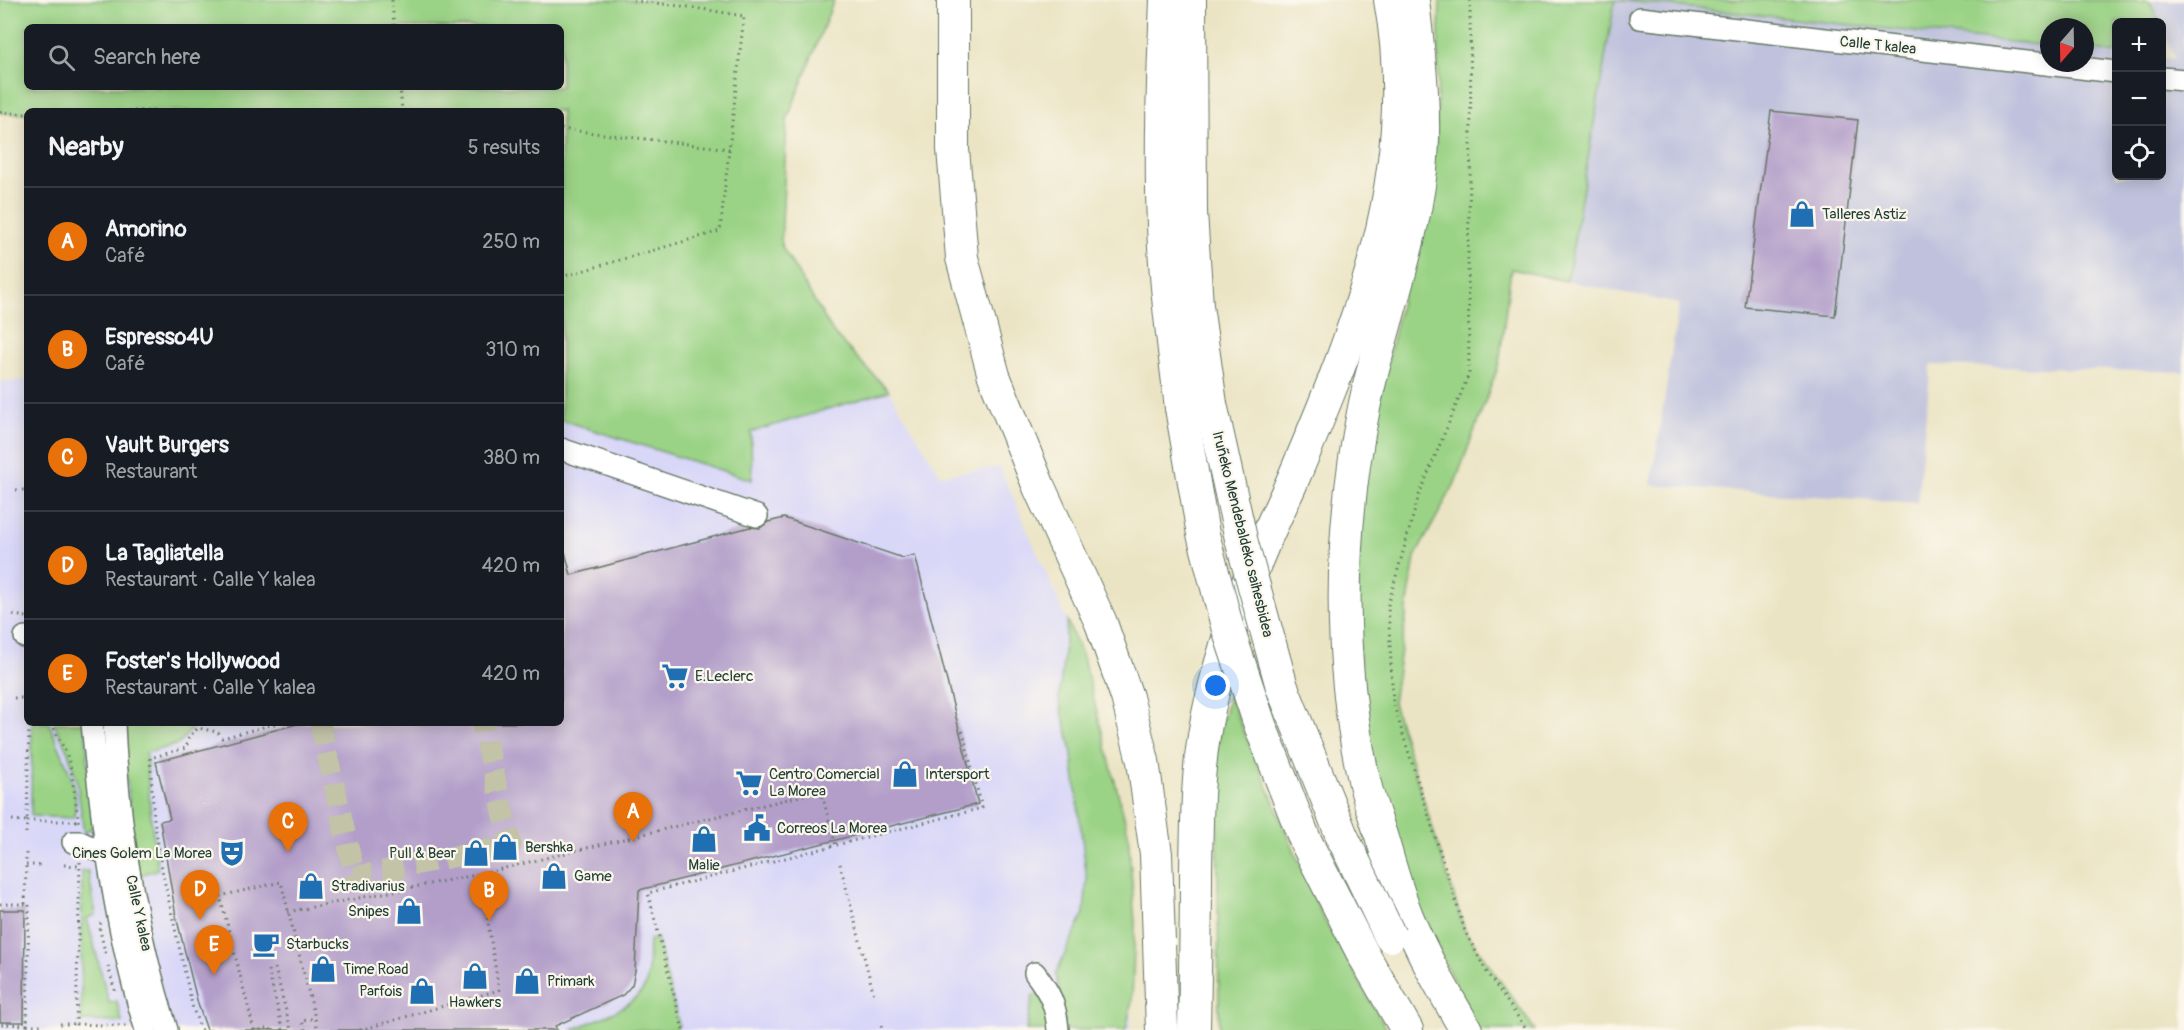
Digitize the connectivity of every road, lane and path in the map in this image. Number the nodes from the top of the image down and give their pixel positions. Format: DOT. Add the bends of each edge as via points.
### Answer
graph roads {
  1 [pos="392,0"];
  2 [pos="629,0"];
  3 [pos="953,0"];
  4 [pos="965,0"];
  5 [pos="1151,0"];
  6 [pos="1166,0"];
  7 [pos="1190,0"];
  8 [pos="1390,0"];
  9 [pos="1413,0"];
  10 [pos="1470,0"];
  11 [pos="1640,18"];
  12 [pos="394,24"];
  13 [pos="954,59"];
  14 [pos="1419,71"];
  15 [pos="2112,72"];
  16 [pos="2166,78"];
  17 [pos="2184,80"];
  18 [pos="400,90"];
  19 [pos="1162,92"];
  20 [pos="402,108"];
  21 [pos="0,112"];
  22 [pos="24,114"];
  23 [pos="564,129"];
  24 [pos="730,149"];
  25 [pos="564,276"];
  26 [pos="1196,406"];
  27 [pos="564,450"];
  28 [pos="1289,488"];
  29 [pos="16,490"];
  30 [pos="24,490"];
  31 [pos="757,516"];
  32 [pos="13,615"];
  33 [pos="24,628"];
  34 [pos="14,698"];
  35 [pos="24,698"];
  36 [pos="28,726"];
  37 [pos="53,726"];
  38 [pos="92,726"];
  39 [pos="114,726"];
  40 [pos="267,726"];
  41 [pos="962,729"];
  42 [pos="1149,800"];
  43 [pos="12,820"];
  44 [pos="27,820"];
  45 [pos="79,821"];
  46 [pos="26,833"];
  47 [pos="78,845"];
  48 [pos="836,846"];
  49 [pos="26,854"];
  50 [pos="106,854"];
  51 [pos="840,864"];
  52 [pos="26,865"];
  53 [pos="43,865"];
  54 [pos="64,865"];
  55 [pos="80,866"];
  56 [pos="87,866"];
  57 [pos="480,874"];
  58 [pos="0,904"];
  59 [pos="25,904"];
  60 [pos="288,912"];
  61 [pos="275,968"];
  62 [pos="268,970"];
  63 [pos="1035,973"];
  64 [pos="874,995"];
  65 [pos="315,1018"];
  66 [pos="0,1024"];
  67 [pos="27,1024"];
  68 [pos="43,1024"];
  69 [pos="60,1024"];
  70 [pos="76,1024"];
  71 [pos="128,1030"];
  72 [pos="146,1030"];
  73 [pos="167,1030"];
  74 [pos="201,1030"];
  75 [pos="254,1030"];
  76 [pos="260,1030"];
  77 [pos="271,1030"];
  78 [pos="284,1030"];
  79 [pos="291,1030"];
  80 [pos="305,1030"];
  81 [pos="318,1030"];
  82 [pos="360,1030"];
  83 [pos="683,1030"];
  84 [pos="1058,1030"];
  85 [pos="1144,1030"];
  86 [pos="1162,1030"];
  87 [pos="1194,1030"];
  88 [pos="1407,1030"];
  89 [pos="1446,1030"];
  90 [pos="1466,1030"];
  91 [pos="1527,1030"];
  1 -- 12 [label="path"];
  2 -- 24 [label="path" via="744,16"];
  3 -- 13 [label="highway"];
  4 -- 13 [label="highway"];
  5 -- 19 [label="highway"];
  6 -- 19 [label="highway, Iruñeko Mendebaldeko saihesbidea"];
  7 -- 26 [label="highway, Iruñeko Mendebaldeko saihesbidea"];
  8 -- 28 [label="highway" via="1396,34 1397,153 1386,218 1344,353"];
  9 -- 14 [label="highway"];
  10 -- 91 [label="path" via="1469,374 1419,495 1388,605 1393,703 1465,931 1486,971"];
  11 -- 15 [label="street, Calle T kalea"];
  13 -- 42 [label="highway" via="953,149 962,258 994,376 1101,623 1127,697"];
  14 -- 28 [label="highway" via="1413,157 1388,266 1362,346 1323,440"];
  14 -- 90 [label="highway" via="1425,121 1421,171 1371,374 1355,459 1345,555 1347,647 1365,784 1388,859 1407,915"];
  16 -- 17 [label="street"];
  18 -- 20 [label="path"];
  19 -- 26 [label="highway, Iruñeko Mendebaldeko saihesbidea" via="1163,225 1170,316"];
  21 -- 22 [label="path"];
  23 -- 24 [label="path"];
  24 -- 25 [label="path" via="720,231"];
  26 -- 88 [label="highway, Iruñeko Mendebaldeko saihesbidea, bridge" via="1203,534 1227,626 1260,725 1305,840"];
  26 -- 89 [label="highway, Iruñeko Mendebaldeko saihesbidea, bridge" via="1242,543 1282,687 1342,836 1390,936"];
  27 -- 31 [label="street"];
  28 -- 87 [label="highway" via="1234,620 1202,747 1197,796"];
  29 -- 30 [label="path"];
  32 -- 33 [label="path"];
  34 -- 35 [label="path"];
  36 -- 44 [label="path"];
  37 -- 45 [label="path" via="71,769"];
  38 -- 50 [label="street, Calle Y kalea"];
  39 -- 73 [label="street, Calle Y kalea" via="132,884"];
  40 -- 74 [label="path" via="222,738 218,732 198,728 189,737 186,748 150,758 163,875"];
  41 -- 48 [label="path" via="982,808"];
  42 -- 85 [label="highway" via="1142,826 1148,938"];
  42 -- 86 [label="highway" via="1156,854"];
  43 -- 44 [label="path"];
  44 -- 45 [label="path"];
  44 -- 46 [label="path"];
  45 -- 47 [label="path"];
  47 -- 50 [label="street" via="80,842"];
  47 -- 55 [label="path"];
  48 -- 57 [label="path" via="821,791"];
  48 -- 83 [label="path" via="648,893"];
  49 -- 52 [label="path"];
  50 -- 72 [label="street, Calle Y kalea"];
  51 -- 64 [label="path"];
  52 -- 53 [label="path"];
  52 -- 59 [label="path"];
  54 -- 55 [label="path"];
  55 -- 56 [label="path"];
  55 -- 70 [label="path"];
  57 -- 60 [label="path"];
  57 -- 82 [label="path" via="499,990"];
  58 -- 59 [label="path"];
  59 -- 67 [label="path" via="29,904"];
  60 -- 65 [label="path"];
  60 -- 75 [label="path" via="281,882 220,896"];
  61 -- 79 [label="path"];
  62 -- 78 [label="path"];
  63 -- 84 [label="street" via="1050,992"];
  65 -- 80 [label="path" via="302,1021"];
  65 -- 81 [label="path"];
  66 -- 67 [label="path"];
  67 -- 68 [label="path"];
  69 -- 70 [label="path"];
  70 -- 71 [label="path" via="128,1026"];
  76 -- 77 [label="path"];
}
